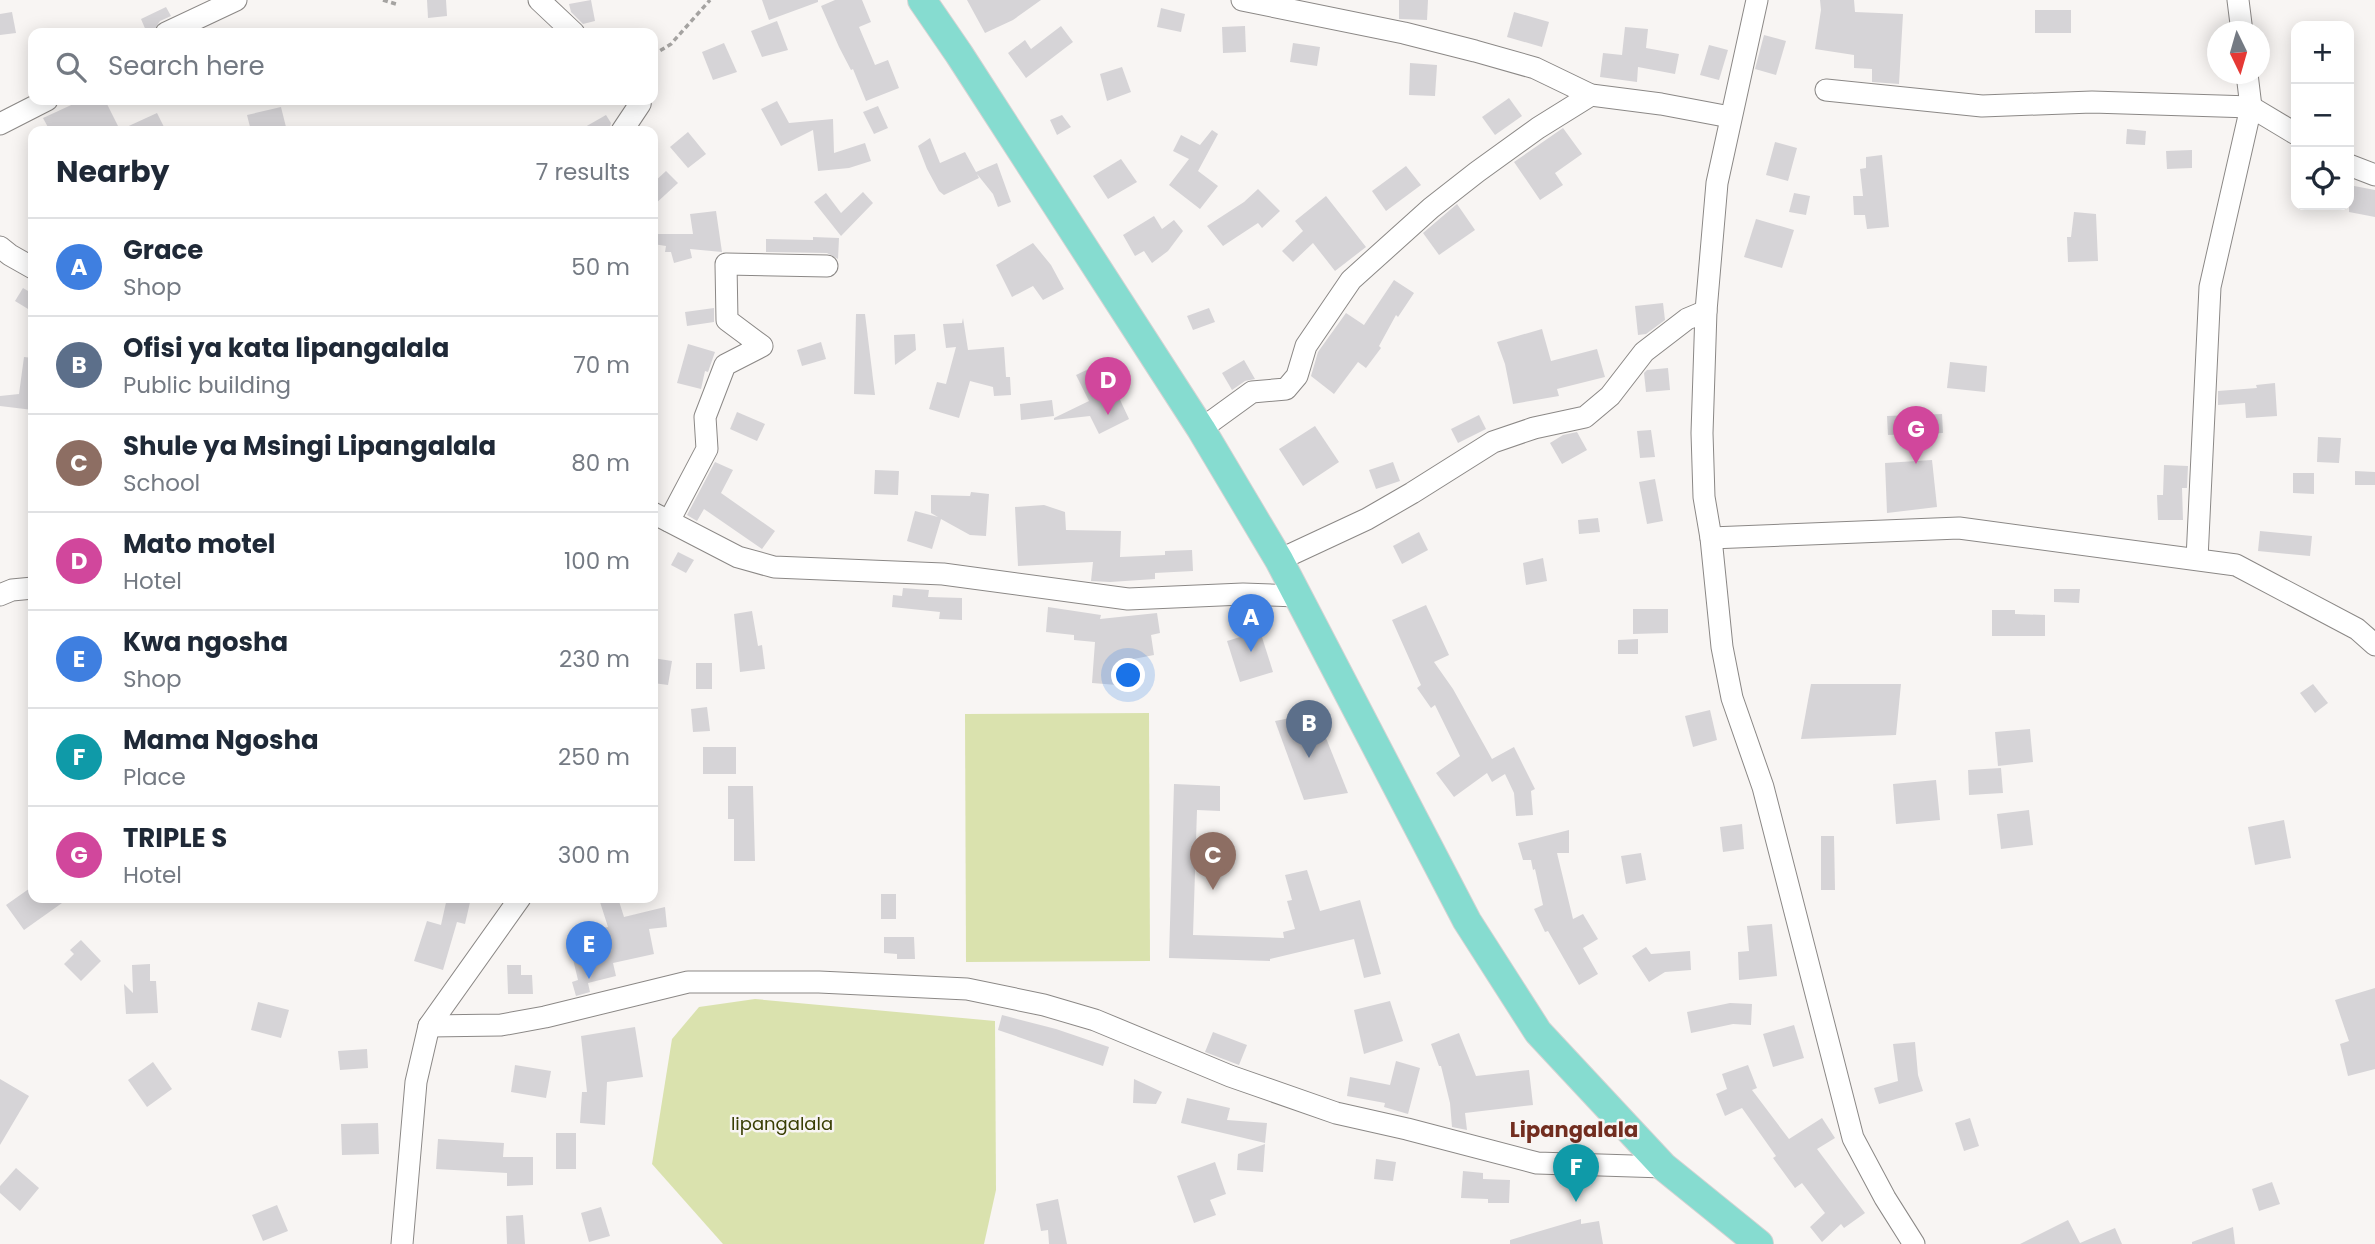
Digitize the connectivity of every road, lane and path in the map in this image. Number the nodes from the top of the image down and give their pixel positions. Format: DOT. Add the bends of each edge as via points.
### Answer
graph roads {
  1 [pos="236,0"];
  2 [pos="383,0"];
  3 [pos="539,0"];
  4 [pos="710,0"];
  5 [pos="922,0"];
  6 [pos="1242,0"];
  7 [pos="1757,0"];
  8 [pos="2238,0"];
  9 [pos="396,4"];
  10 [pos="2241,21"];
  11 [pos="177,28"];
  12 [pos="569,28"];
  13 [pos="658,52"];
  14 [pos="2248,84"];
  15 [pos="1826,90"];
  16 [pos="1591,95"];
  17 [pos="37,105"];
  18 [pos="639,105"];
  19 [pos="2251,107"];
  20 [pos="1730,117"];
  21 [pos="0,124"];
  22 [pos="625,126"];
  23 [pos="2291,131"];
  24 [pos="2354,168"];
  25 [pos="2375,175"];
  26 [pos="0,247"];
  27 [pos="28,265"];
  28 [pos="827,266"];
  29 [pos="1706,310"];
  30 [pos="1201,429"];
  31 [pos="658,516"];
  32 [pos="658,517"];
  33 [pos="1711,538"];
  34 [pos="2197,559"];
  35 [pos="1279,560"];
  36 [pos="28,588"];
  37 [pos="0,595"];
  38 [pos="1297,596"];
  39 [pos="2375,645"];
  40 [pos="516,903"];
  41 [pos="429,1026"];
  42 [pos="1664,1167"];
  43 [pos="402,1244"];
  44 [pos="1759,1244"];
  45 [pos="1914,1244"];
  1 -- 11 [label="street"];
  2 -- 9 [label="path"];
  3 -- 12 [label="street"];
  4 -- 13 [label="path" via="671,44"];
  5 -- 30 [label="main road"];
  6 -- 16 [label="street" via="1475,51 1535,68"];
  7 -- 20 [label="street"];
  8 -- 10 [label="street"];
  14 -- 19 [label="street"];
  15 -- 19 [label="street" via="1982,106 2092,102"];
  16 -- 20 [label="street"];
  16 -- 30 [label="street" via="1477,172 1351,280 1306,346 1297,376 1286,389 1252,392"];
  17 -- 21 [label="street"];
  18 -- 22 [label="street"];
  19 -- 23 [label="street"];
  19 -- 34 [label="street" via="2210,286"];
  20 -- 29 [label="street" via="1713,214"];
  24 -- 25 [label="street"];
  26 -- 27 [label="street"];
  28 -- 31 [label="street" via="726,264 727,320 762,346 725,365 705,417 707,449"];
  29 -- 33 [label="street" via="1702,433"];
  29 -- 35 [label="street" via="1644,352 1610,396 1585,416 1493,442 1367,519"];
  30 -- 35 [label="main road"];
  32 -- 38 [label="street" via="738,557 774,567 943,574 1128,599"];
  33 -- 34 [label="street" via="1959,528"];
  33 -- 45 [label="street" via="1732,698 1763,787 1853,1138"];
  34 -- 39 [label="street" via="2236,565 2357,629"];
  35 -- 38 [label="main road"];
  36 -- 37 [label="street"];
  38 -- 42 [label="main road" via="1466,921 1538,1032"];
  40 -- 41 [label="street"];
  41 -- 42 [label="street" via="501,1025 688,982 967,989 1096,1020 1230,1076 1336,1113 1537,1163"];
  41 -- 43 [label="street" via="416,1083"];
  42 -- 44 [label="main road"];
}
